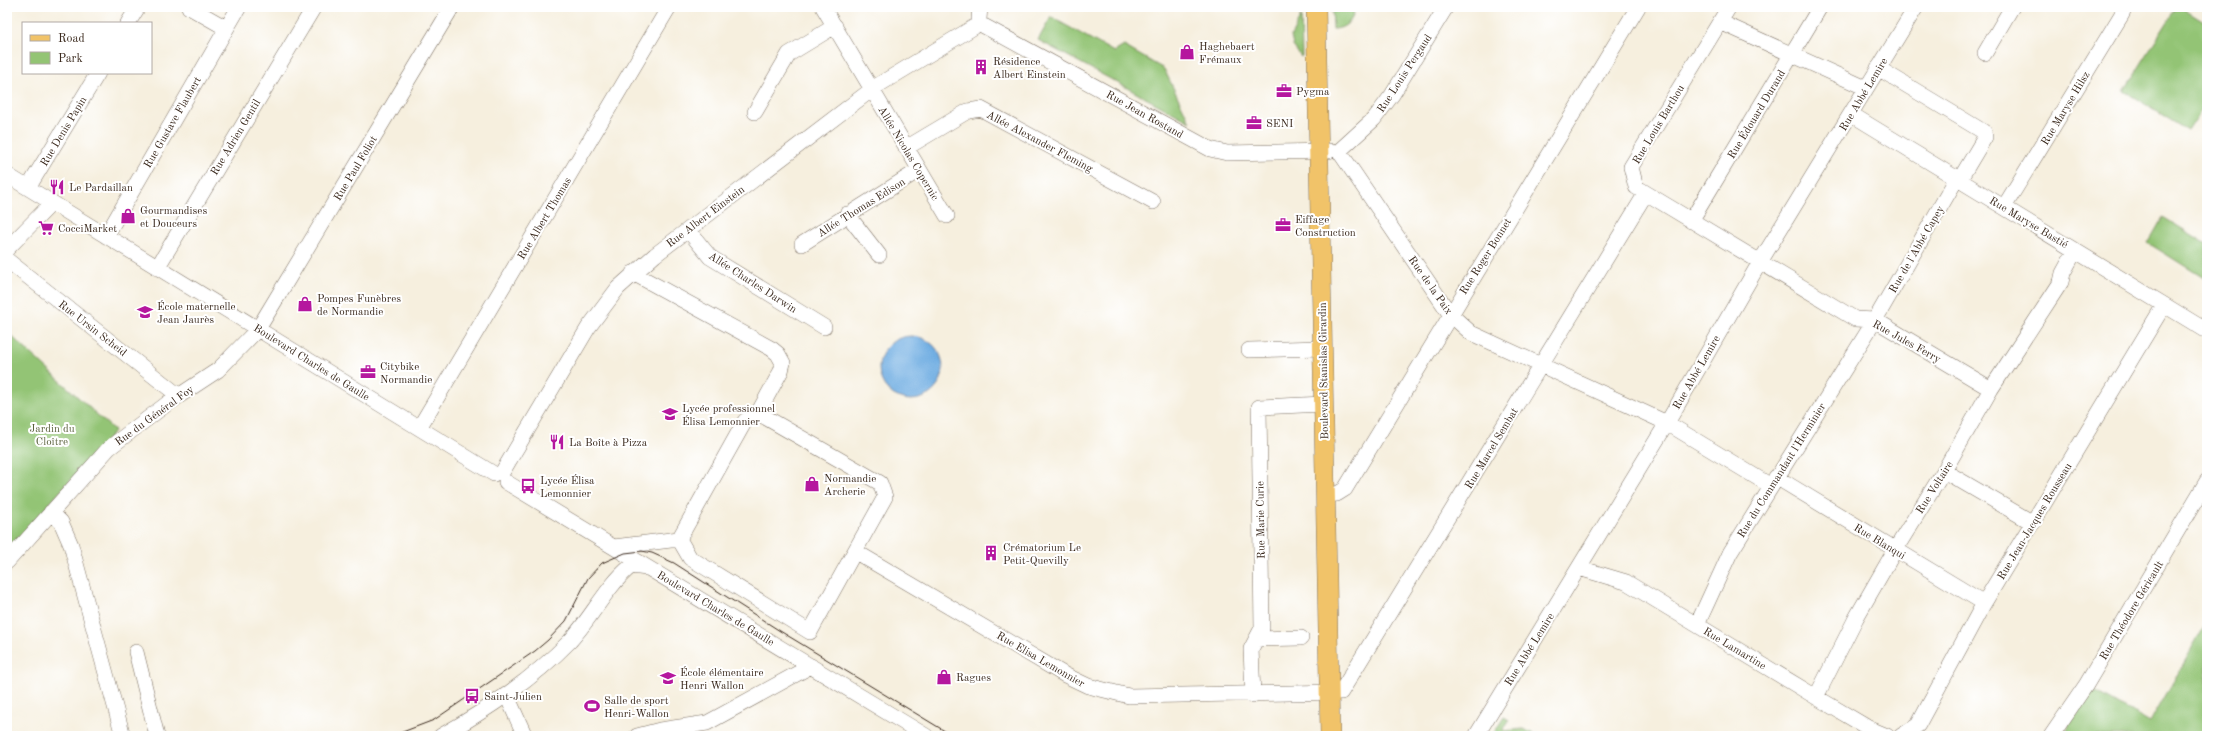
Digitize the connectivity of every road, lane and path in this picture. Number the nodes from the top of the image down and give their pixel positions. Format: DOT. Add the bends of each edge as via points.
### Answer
graph roads {
  1 [pos="138,7"];
  2 [pos="189,7"];
  3 [pos="239,7"];
  4 [pos="314,7"];
  5 [pos="452,7"];
  6 [pos="669,7"];
  7 [pos="824,7"];
  8 [pos="1316,7"];
  9 [pos="1446,7"];
  10 [pos="1638,7"];
  11 [pos="1729,7"];
  12 [pos="1820,7"];
  13 [pos="1916,7"];
  14 [pos="2012,7"];
  15 [pos="2124,7"];
  16 [pos="979,20"];
  17 [pos="129,22"];
  18 [pos="1720,22"];
  19 [pos="835,26"];
  20 [pos="226,28"];
  21 [pos="1985,53"];
  22 [pos="1791,56"];
  23 [pos="1878,68"];
  24 [pos="97,74"];
  25 [pos="1866,88"];
  26 [pos="872,90"];
  27 [pos="755,112"];
  28 [pos="1851,114"];
  29 [pos="906,148"];
  30 [pos="1319,151"];
  31 [pos="1339,151"];
  32 [pos="919,170"];
  33 [pos="7,175"];
  34 [pos="1957,178"];
  35 [pos="28,188"];
  36 [pos="1646,193"];
  37 [pos="1153,202"];
  38 [pos="52,203"];
  39 [pos="2004,207"];
  40 [pos="847,214"];
  41 [pos="948,216"];
  42 [pos="1691,221"];
  43 [pos="688,230"];
  44 [pos="106,236"];
  45 [pos="802,244"];
  46 [pos="7,249"];
  47 [pos="2081,254"];
  48 [pos="879,255"];
  49 [pos="7,260"];
  50 [pos="1760,262"];
  51 [pos="157,268"];
  52 [pos="634,273"];
  53 [pos="2164,305"];
  54 [pos="1450,314"];
  55 [pos="1874,320"];
  56 [pos="824,327"];
  57 [pos="258,329"];
  58 [pos="2207,331"];
  59 [pos="1323,348"];
  60 [pos="1249,350"];
  61 [pos="1541,365"];
  62 [pos="1991,389"];
  63 [pos="179,396"];
  64 [pos="1324,404"];
  65 [pos="758,413"];
  66 [pos="1667,423"];
  67 [pos="419,428"];
  68 [pos="1944,470"];
  69 [pos="501,475"];
  70 [pos="1774,481"];
  71 [pos="2207,481"];
  72 [pos="1326,495"];
  73 [pos="51,512"];
  74 [pos="2032,523"];
  75 [pos="678,539"];
  76 [pos="614,547"];
  77 [pos="1895,550"];
  78 [pos="856,552"];
  79 [pos="7,562"];
  80 [pos="1579,568"];
  81 [pos="652,569"];
  82 [pos="1984,603"];
  83 [pos="1696,625"];
  84 [pos="1301,638"];
  85 [pos="1256,639"];
  86 [pos="136,652"];
  87 [pos="811,666"];
  88 [pos="1329,693"];
  89 [pos="1249,695"];
  90 [pos="507,696"];
  91 [pos="1816,697"];
  92 [pos="1905,735"];
  93 [pos="123,736"];
  94 [pos="157,736"];
  95 [pos="441,736"];
  96 [pos="525,736"];
  97 [pos="637,736"];
  98 [pos="926,736"];
  99 [pos="1330,736"];
  100 [pos="1476,736"];
  101 [pos="1887,736"];
  102 [pos="2051,736"];
  1 -- 17 [label="street"];
  2 -- 20 [label="street"];
  3 -- 20 [label="street, Rue Gustave Flaubert"];
  4 -- 51 [label="street, Rue Adrien Gentil"];
  5 -- 57 [label="street, Rue Paul Foliot"];
  6 -- 67 [label="street, Rue Albert Thomas"];
  7 -- 19 [label="street, Allée Nicolas Copernic"];
  8 -- 30 [label="main road, Boulevard Stanislas Girardin"];
  9 -- 31 [label="street, Rue Louis Pergaud" via="1392,95 1374,119"];
  10 -- 54 [label="street, Rue Roger Bonnet"];
  11 -- 18 [label="street"];
  12 -- 22 [label="street, Rue Édouard Durand"];
  13 -- 23 [label="street, Rue Abbé Lemire"];
  14 -- 21 [label="street"];
  15 -- 39 [label="street, Rue Maryse Hilsz"];
  16 -- 26 [label="street, Rue Albert Einstein"];
  16 -- 30 [label="street, Rue Jean Rostand" via="1210,148 1228,153"];
  18 -- 22 [label="street"];
  18 -- 36 [label="street, Rue Louis Barthou" via="1631,167 1636,187"];
  19 -- 26 [label="street, Allée Nicolas Copernic"];
  19 -- 27 [label="street" via="789,54"];
  20 -- 44 [label="street, Rue Gustave Flaubert"];
  22 -- 25 [label="street"];
  22 -- 42 [label="street, Rue Édouard Durand"];
  23 -- 25 [label="street, Rue Abbé Lemire"];
  23 -- 34 [label="street, Rue de l'Abbé Capey" via="1984,132 1985,137 1963,174"];
  24 -- 35 [label="street, Rue Denis Papin"];
  25 -- 28 [label="street, Rue Abbé Lemire"];
  26 -- 29 [label="street, Allée Nicolas Copernic"];
  26 -- 43 [label="street, Rue Albert Einstein"];
  28 -- 34 [label="street, Rue Maryse Bastié"];
  28 -- 50 [label="street, Rue Abbé Lemire"];
  29 -- 32 [label="street, Allée Nicolas Copernic"];
  29 -- 37 [label="street, Allée Alexander Fleming" via="968,111 981,109"];
  30 -- 31 [label="street"];
  30 -- 59 [label="main road, Boulevard Stanislas Girardin"];
  31 -- 54 [label="street, Rue de la Paix"];
  32 -- 40 [label="street, Allée Thomas Edison"];
  32 -- 41 [label="street, Allée Nicolas Copernic"];
  33 -- 35 [label="street, Boulevard Charles de Gaulle"];
  34 -- 39 [label="street, Rue Maryse Bastié"];
  34 -- 55 [label="street, Rue de l'Abbé Capey"];
  35 -- 38 [label="street, Boulevard Charles de Gaulle"];
  36 -- 42 [label="street, Rue Louis Barthou"];
  36 -- 61 [label="street, Rue Marcel Sembat"];
  38 -- 44 [label="street, Boulevard Charles de Gaulle"];
  38 -- 46 [label="street"];
  39 -- 47 [label="street, Rue Maryse Bastié"];
  40 -- 45 [label="street, Allée Thomas Edison"];
  40 -- 48 [label="street"];
  42 -- 50 [label="street, Rue Louis Barthou"];
  43 -- 52 [label="street, Rue Albert Einstein"];
  43 -- 56 [label="street, Allée Charles Darwin" via="710,256"];
  44 -- 51 [label="street, Boulevard Charles de Gaulle"];
  47 -- 53 [label="street, Rue Maryse Bastié"];
  47 -- 62 [label="street, Rue Voltaire" via="2069,279 2060,282"];
  49 -- 63 [label="street, Rue Ursin Scheid"];
  50 -- 55 [label="street, Rue Jules Ferry" via="1855,319"];
  50 -- 66 [label="street, Rue Abbé Lemire"];
  51 -- 57 [label="street, Boulevard Charles de Gaulle"];
  52 -- 65 [label="street" via="778,354 783,363 781,371"];
  52 -- 69 [label="street, Rue Albert Einstein" via="602,307 588,328"];
  53 -- 58 [label="street, Rue Maryse Bastié"];
  53 -- 74 [label="street, Rue Jean-Jacques Rousseau"];
  54 -- 61 [label="street, Rue de la Paix" via="1471,333"];
  54 -- 72 [label="street, Rue Roger Bonnet" via="1345,489 1337,494"];
  55 -- 62 [label="street, Rue Jules Ferry"];
  55 -- 70 [label="street, Rue du Commandant l'Herminier"];
  57 -- 63 [label="street, Rue du Général Foy" via="218,370"];
  57 -- 67 [label="street, Boulevard Charles de Gaulle"];
  59 -- 60 [label="street"];
  59 -- 64 [label="main road, Boulevard Stanislas Girardin"];
  61 -- 66 [label="street, Rue de la Paix"];
  61 -- 88 [label="street, Rue Marcel Sembat" via="1343,691"];
  62 -- 68 [label="street, Rue Voltaire"];
  63 -- 73 [label="street, Rue du Général Foy" via="109,448"];
  64 -- 72 [label="main road, Boulevard Stanislas Girardin"];
  64 -- 85 [label="street, Rue Marie Curie" via="1259,407 1262,628"];
  65 -- 75 [label="street" via="745,421"];
  65 -- 78 [label="street" via="880,483 885,497"];
  66 -- 70 [label="street, Rue Blanqui"];
  66 -- 80 [label="street, Rue Abbé Lemire"];
  67 -- 69 [label="street, Boulevard Charles de Gaulle"];
  68 -- 74 [label="street"];
  68 -- 77 [label="street, Rue Voltaire"];
  69 -- 76 [label="street, Boulevard Charles de Gaulle"];
  70 -- 77 [label="street, Rue Blanqui"];
  70 -- 83 [label="street, Rue du Commandant l'Herminier" via="1730,552"];
  71 -- 102 [label="street, Rue Théodore Géricault" via="2086,685"];
  72 -- 88 [label="main road, Boulevard Stanislas Girardin"];
  73 -- 79 [label="street, Rue du Général Foy"];
  73 -- 93 [label="street" via="61,522 71,545"];
  74 -- 82 [label="street, Rue Jean-Jacques Rousseau" via="2028,534"];
  75 -- 76 [label="street"];
  75 -- 78 [label="street" via="690,558 810,632"];
  76 -- 81 [label="street, Boulevard Charles de Gaulle"];
  77 -- 82 [label="street, Rue Blanqui"];
  77 -- 91 [label="street, Rue Voltaire" via="1856,618"];
  78 -- 89 [label="street, Rue Elisa Lemonnier" via="1088,686 1114,694 1144,697"];
  80 -- 83 [label="street, Rue Lamartine" via="1626,582"];
  80 -- 100 [label="street, Rue Abbé Lemire"];
  81 -- 87 [label="street, Boulevard Charles de Gaulle"];
  81 -- 90 [label="street" via="631,566 617,577 571,640"];
  82 -- 92 [label="street, Rue Jean-Jacques Rousseau" via="1980,615 1949,666 1918,726"];
  83 -- 91 [label="street, Rue Lamartine"];
  84 -- 85 [label="street"];
  85 -- 89 [label="street, Rue Marie Curie" via="1251,648"];
  86 -- 94 [label="street"];
  87 -- 97 [label="street" via="706,723"];
  87 -- 98 [label="street, Boulevard Charles de Gaulle"];
  88 -- 89 [label="street, Rue Elisa Lemonnier"];
  88 -- 99 [label="main road, Boulevard Stanislas Girardin"];
  90 -- 95 [label="street"];
  90 -- 96 [label="street"];
  91 -- 101 [label="street, Rue Lamartine" via="1870,729"];
}
